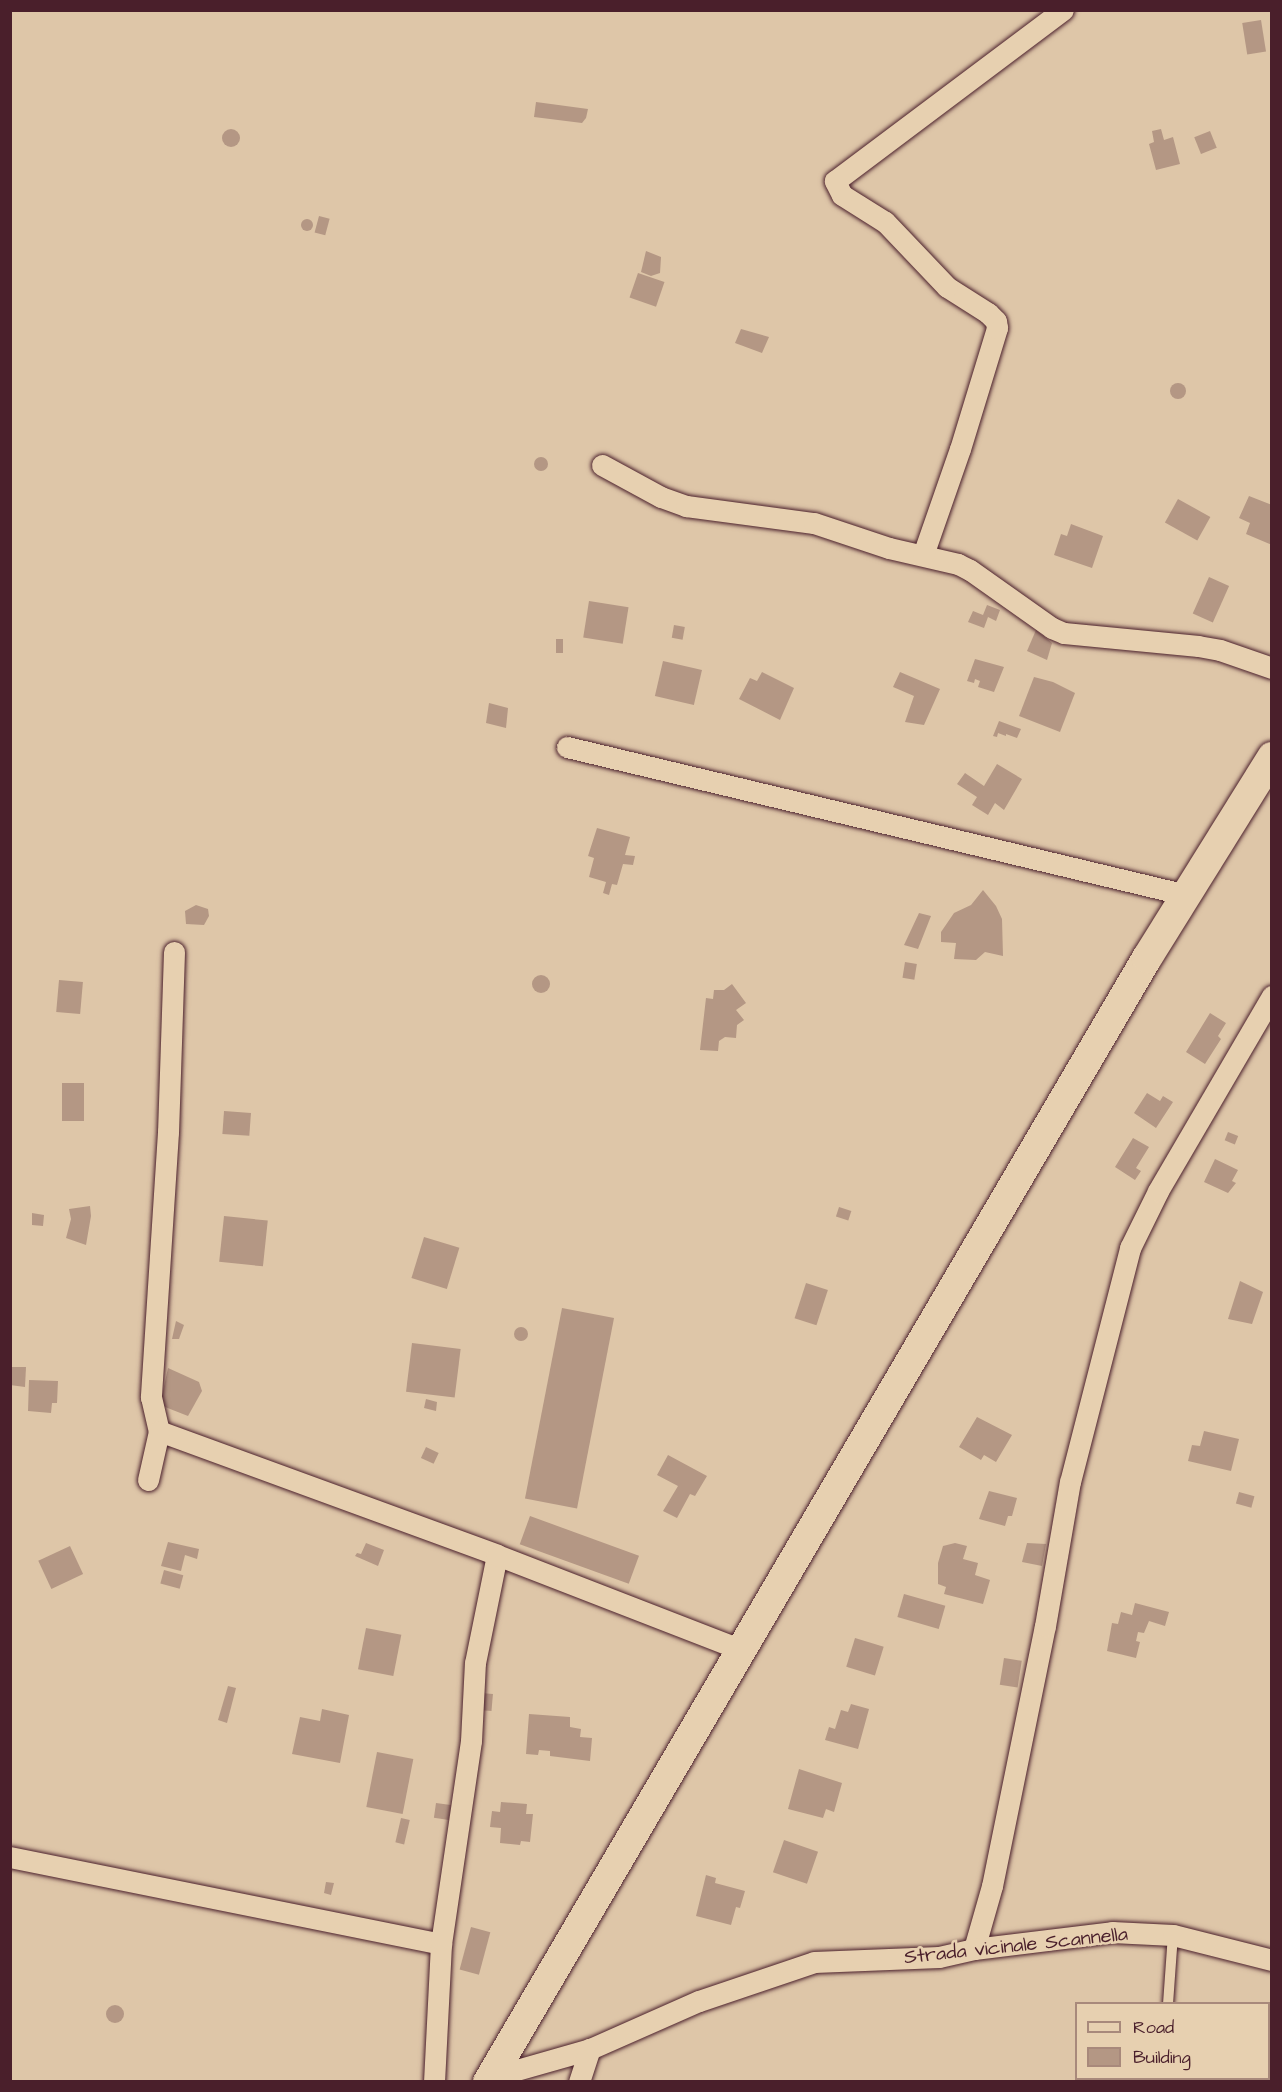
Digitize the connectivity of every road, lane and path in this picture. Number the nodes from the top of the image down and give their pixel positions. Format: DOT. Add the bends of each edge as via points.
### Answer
graph roads {
  1 [pos="1063,10"];
  2 [pos="602,465"];
  3 [pos="922,555"];
  4 [pos="1272,668"];
  5 [pos="567,747"];
  6 [pos="1272,757"];
  7 [pos="1187,895"];
  8 [pos="174,952"];
  9 [pos="1272,996"];
  10 [pos="159,1431"];
  11 [pos="148,1480"];
  12 [pos="497,1555"];
  13 [pos="739,1649"];
  14 [pos="10,1857"];
  15 [pos="1173,1935"];
  16 [pos="441,1944"];
  17 [pos="974,1949"];
  18 [pos="1272,1960"];
  19 [pos="1168,2002"];
  20 [pos="590,2049"];
  21 [pos="485,2080"];
  22 [pos="434,2082"];
  23 [pos="579,2082"];
  1 -- 3 [label="street" via="836,181 842,195 885,222 947,287 996,321 963,438"];
  2 -- 3 [label="street" via="686,506 814,523"];
  3 -- 4 [label="street" via="970,570 1064,633 1198,646"];
  5 -- 7 [label="street"];
  6 -- 7 [label="main road"];
  7 -- 13 [label="main road"];
  8 -- 10 [label="street" via="168,1131 151,1397"];
  9 -- 17 [label="street" via="1158,1191 1130,1248 1070,1482 992,1886"];
  10 -- 11 [label="street"];
  10 -- 12 [label="street"];
  12 -- 13 [label="street"];
  12 -- 16 [label="street" via="475,1663 471,1741"];
  13 -- 21 [label="main road"];
  14 -- 16 [label="street"];
  15 -- 17 [label="street, Strada vicinale Scannella" via="1112,1932"];
  15 -- 18 [label="street, Strada vicinale Scannella"];
  15 -- 19 [label="lane"];
  16 -- 22 [label="street"];
  17 -- 20 [label="street, Strada vicinale Scannella" via="939,1958 814,1962 699,2001"];
  20 -- 21 [label="street, Strada vicinale Scannella"];
  20 -- 23 [label="street"];
}
